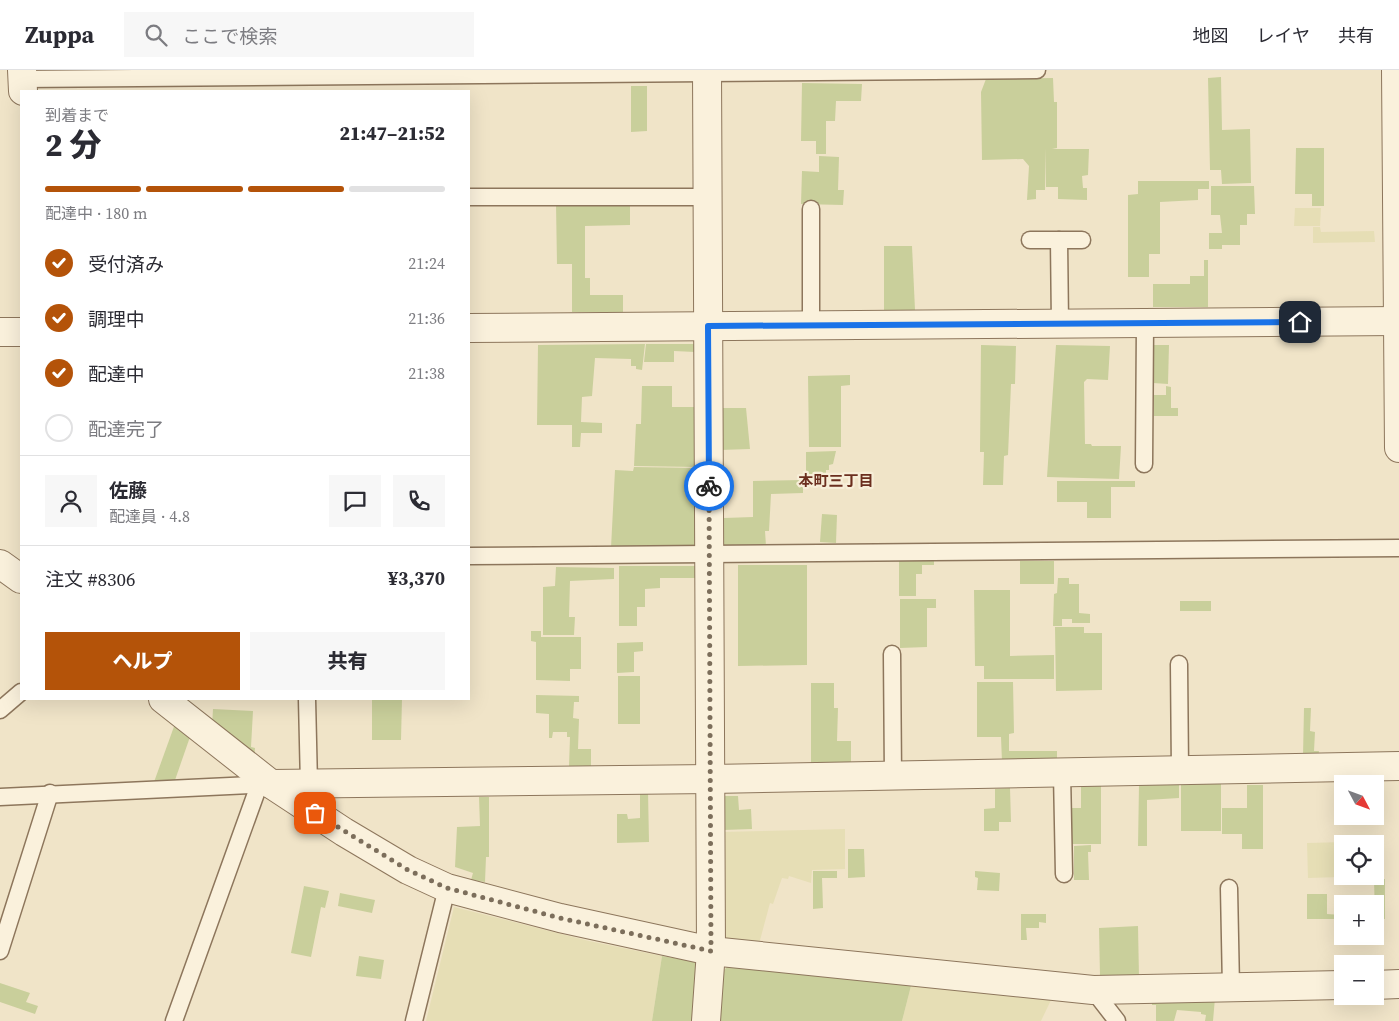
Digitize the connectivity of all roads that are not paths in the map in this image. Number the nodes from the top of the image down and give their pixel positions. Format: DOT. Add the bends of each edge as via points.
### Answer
graph roads {
  1 [pos="1037,70"];
  2 [pos="1396,70"];
  3 [pos="707,71"];
  4 [pos="22,80"];
  5 [pos="1398,182"];
  6 [pos="470,197"];
  7 [pos="708,197"];
  8 [pos="810,209"];
  9 [pos="1030,240"];
  10 [pos="1059,240"];
  11 [pos="1082,240"];
  12 [pos="1398,321"];
  13 [pos="1060,324"];
  14 [pos="1145,324"];
  15 [pos="708,326"];
  16 [pos="811,326"];
  17 [pos="470,328"];
  18 [pos="0,332"];
  19 [pos="20,332"];
  20 [pos="1399,448"];
  21 [pos="1144,464"];
  22 [pos="1399,548"];
  23 [pos="470,556"];
  24 [pos="710,556"];
  25 [pos="0,564"];
  26 [pos="20,578"];
  27 [pos="892,654"];
  28 [pos="1179,664"];
  29 [pos="20,693"];
  30 [pos="164,700"];
  31 [pos="306,700"];
  32 [pos="0,710"];
  33 [pos="1399,766"];
  34 [pos="1180,771"];
  35 [pos="1062,773"];
  36 [pos="893,776"];
  37 [pos="711,779"];
  38 [pos="265,784"];
  39 [pos="308,784"];
  40 [pos="50,793"];
  41 [pos="0,797"];
  42 [pos="1064,874"];
  43 [pos="447,888"];
  44 [pos="1229,888"];
  45 [pos="0,951"];
  46 [pos="711,951"];
  47 [pos="1399,984"];
  48 [pos="1334,985"];
  49 [pos="1384,985"];
  50 [pos="1231,988"];
  51 [pos="1093,990"];
  52 [pos="174,1021"];
  53 [pos="414,1021"];
  54 [pos="706,1021"];
  55 [pos="1117,1021"];
  1 -- 3 [label="lane"];
  2 -- 5 [label="street"];
  3 -- 4 [label="lane"];
  3 -- 7 [label="street"];
  5 -- 12 [label="street"];
  6 -- 7 [label="lane"];
  7 -- 15 [label="street"];
  8 -- 16 [label="lane"];
  9 -- 10 [label="lane"];
  10 -- 11 [label="lane"];
  10 -- 13 [label="lane"];
  12 -- 14 [label="street"];
  12 -- 20 [label="street"];
  13 -- 14 [label="street"];
  13 -- 16 [label="street"];
  14 -- 21 [label="lane"];
  15 -- 16 [label="street"];
  15 -- 17 [label="street"];
  15 -- 24 [label="street"];
  18 -- 19 [label="street"];
  22 -- 24 [label="lane"];
  23 -- 24 [label="lane"];
  24 -- 37 [label="street"];
  25 -- 26 [label="street"];
  27 -- 36 [label="lane"];
  28 -- 34 [label="lane"];
  29 -- 32 [label="lane"];
  30 -- 38 [label="street"];
  31 -- 39 [label="lane"];
  33 -- 34 [label="street"];
  34 -- 35 [label="street"];
  35 -- 36 [label="street"];
  35 -- 42 [label="lane"];
  36 -- 37 [label="street"];
  37 -- 39 [label="street"];
  37 -- 46 [label="street"];
  38 -- 39 [label="street"];
  38 -- 40 [label="lane"];
  38 -- 43 [label="street" via="408,870"];
  38 -- 52 [label="lane"];
  40 -- 41 [label="lane"];
  40 -- 45 [label="lane"];
  43 -- 46 [label="street" via="560,918"];
  43 -- 53 [label="lane"];
  44 -- 50 [label="lane"];
  46 -- 51 [label="street"];
  46 -- 54 [label="street"];
  47 -- 49 [label="street"];
  48 -- 50 [label="street"];
  50 -- 51 [label="street"];
  51 -- 55 [label="lane"];
}
